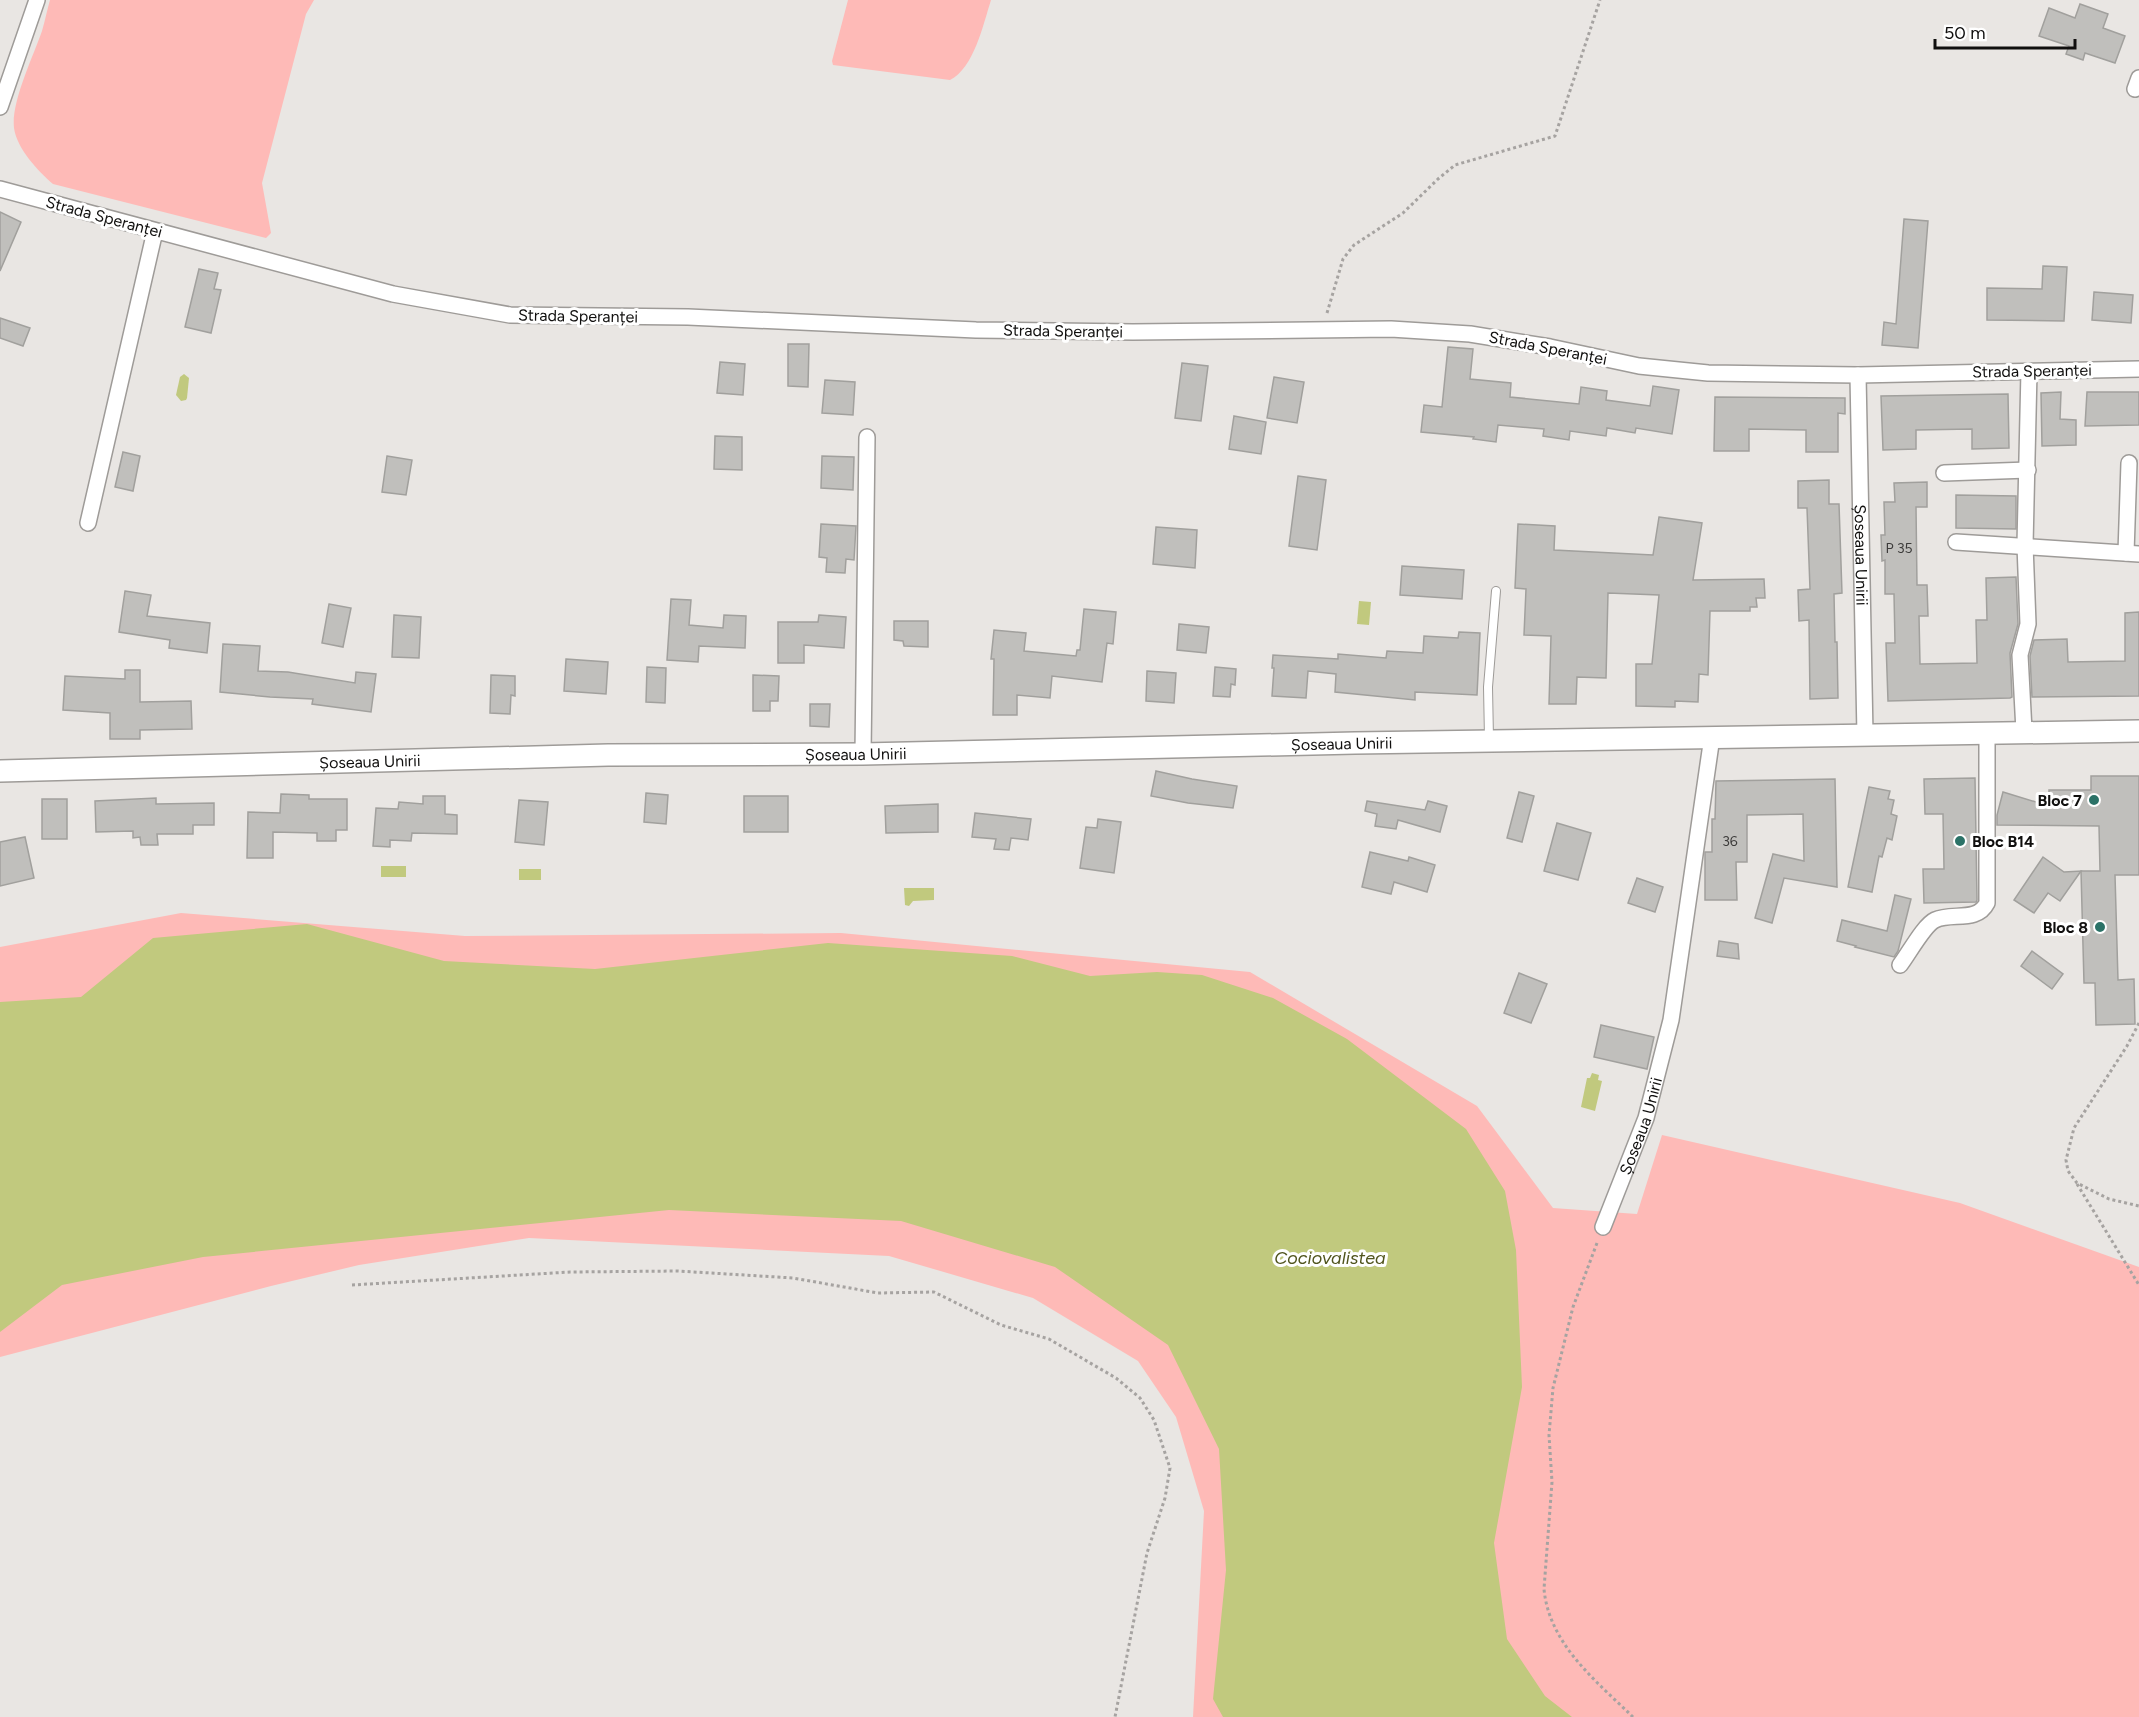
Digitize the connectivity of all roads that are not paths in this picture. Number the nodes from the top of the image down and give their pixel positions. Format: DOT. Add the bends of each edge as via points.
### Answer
graph roads {
  1 [pos="36,0"];
  2 [pos="0,107"];
  3 [pos="0,189"];
  4 [pos="155,231"];
  5 [pos="2139,369"];
  6 [pos="2029,371"];
  7 [pos="1858,375"];
  8 [pos="867,437"];
  9 [pos="2129,463"];
  10 [pos="2028,470"];
  11 [pos="1944,472"];
  12 [pos="88,523"];
  13 [pos="1956,542"];
  14 [pos="2025,545"];
  15 [pos="2132,553"];
  16 [pos="1496,591"];
  17 [pos="2024,731"];
  18 [pos="2139,731"];
  19 [pos="1987,732"];
  20 [pos="1865,735"];
  21 [pos="1713,737"];
  22 [pos="1489,740"];
  23 [pos="863,754"];
  24 [pos="0,771"];
  25 [pos="1900,965"];
  26 [pos="1603,1227"];
  1 -- 2 [label="street"];
  3 -- 4 [label="street, Strada Speranței"];
  4 -- 7 [label="street, Strada Speranței" via="393,294 510,315 688,317 975,330 1390,329 1470,334 1639,366 1708,373"];
  4 -- 12 [label="street"];
  5 -- 6 [label="street, Strada Speranței"];
  6 -- 7 [label="street, Strada Speranței"];
  6 -- 10 [label="street"];
  7 -- 20 [label="street, Șoseaua Unirii"];
  8 -- 23 [label="street"];
  9 -- 15 [label="street"];
  10 -- 11 [label="street"];
  10 -- 14 [label="street"];
  13 -- 14 [label="street"];
  14 -- 15 [label="street"];
  14 -- 17 [label="street" via="2028,624 2020,655"];
  16 -- 22 [label="lane" via="1488,687"];
  17 -- 18 [label="main road, Șoseaua Unirii"];
  17 -- 19 [label="main road, Șoseaua Unirii"];
  19 -- 20 [label="main road, Șoseaua Unirii"];
  19 -- 25 [label="street" via="1988,903 1975,915 1936,920"];
  20 -- 21 [label="main road, Șoseaua Unirii"];
  21 -- 22 [label="main road, Șoseaua Unirii"];
  21 -- 26 [label="street, Șoseaua Unirii" via="1671,1020 1646,1118"];
  22 -- 23 [label="main road, Șoseaua Unirii"];
  23 -- 24 [label="main road, Șoseaua Unirii" via="608,755"];
}
